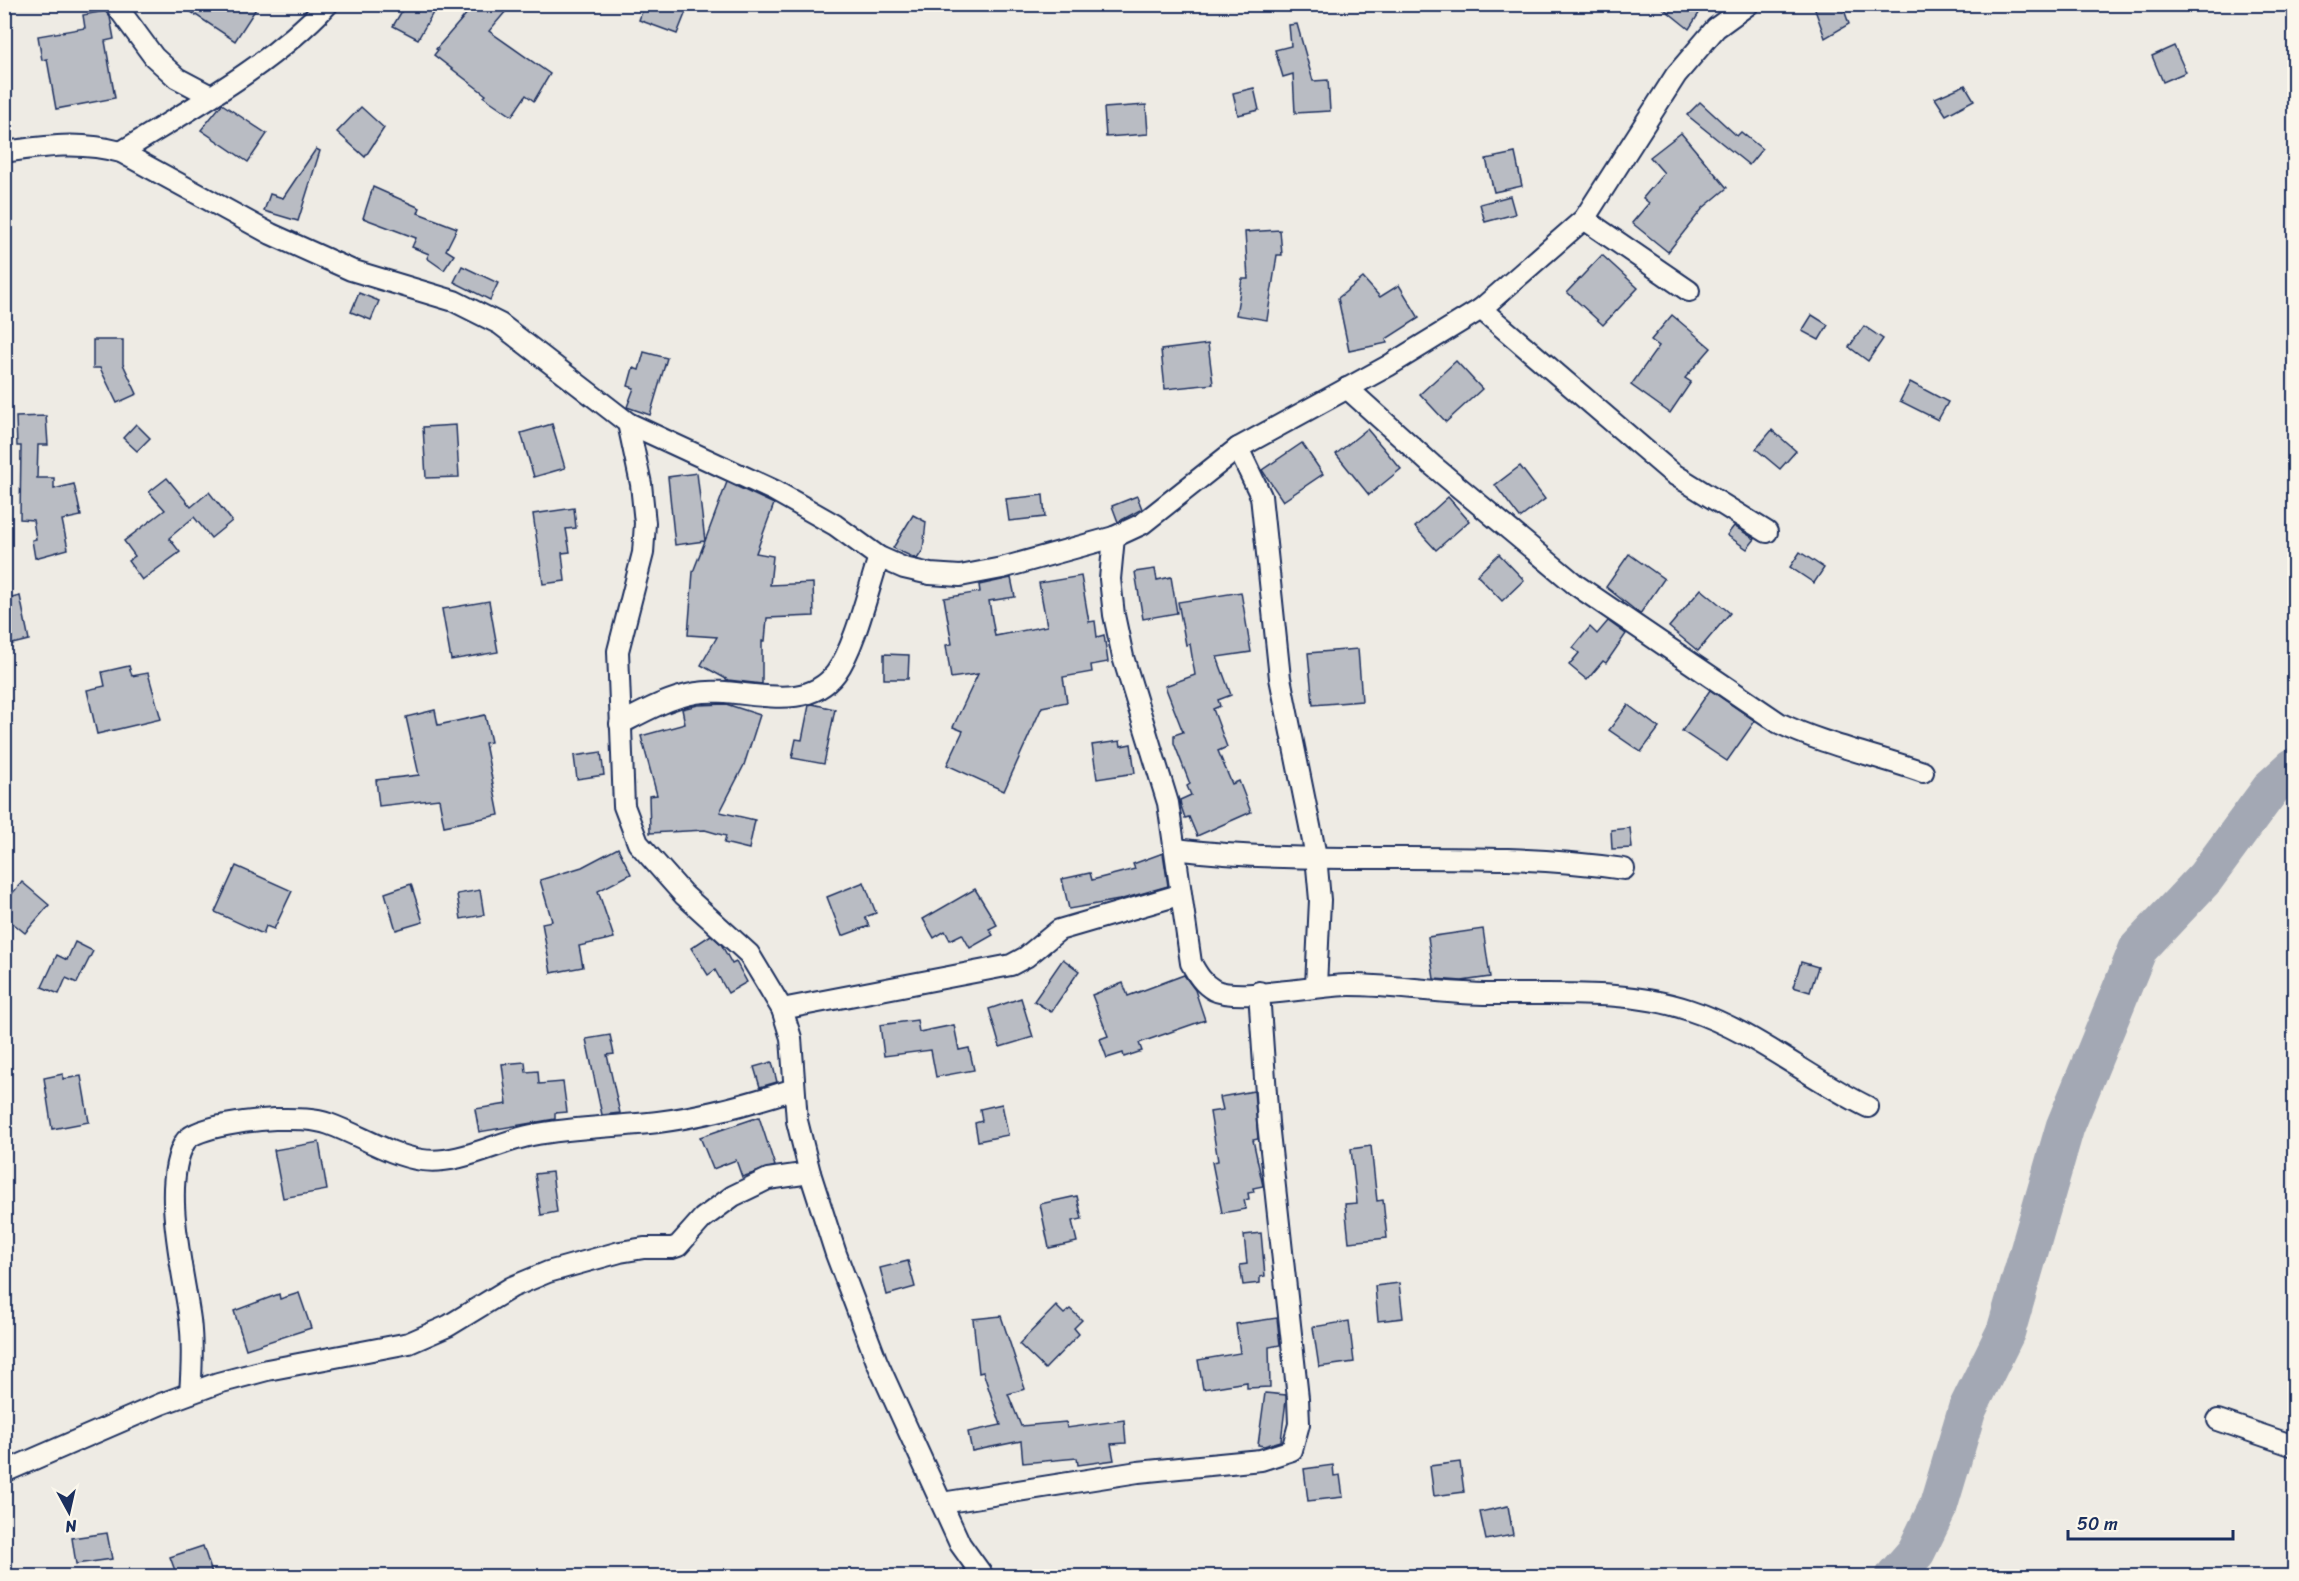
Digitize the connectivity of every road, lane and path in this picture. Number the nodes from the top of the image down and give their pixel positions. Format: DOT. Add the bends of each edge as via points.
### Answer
graph roads {
  1 [pos="115,4"];
  2 [pos="1749,4"];
  3 [pos="324,6"];
  4 [pos="211,96"];
  5 [pos="4,152"];
  6 [pos="121,152"];
  7 [pos="1584,219"];
  8 [pos="1689,291"];
  9 [pos="1481,309"];
  10 [pos="1347,388"];
  11 [pos="628,423"];
  12 [pos="1238,448"];
  13 [pos="1767,532"];
  14 [pos="1114,537"];
  15 [pos="879,557"];
  16 [pos="620,724"];
  17 [pos="1923,772"];
  18 [pos="1175,849"];
  19 [pos="1316,856"];
  20 [pos="1623,869"];
  21 [pos="1179,895"];
  22 [pos="1316,986"];
  23 [pos="1259,992"];
  24 [pos="782,1008"];
  25 [pos="794,1089"];
  26 [pos="1868,1107"];
  27 [pos="810,1173"];
  28 [pos="190,1393"];
  29 [pos="2218,1420"];
  30 [pos="2295,1446"];
  31 [pos="4,1472"];
  32 [pos="942,1503"];
  33 [pos="983,1576"];
  1 -- 4 [label="street" via="154,57 177,78"];
  2 -- 7 [label="street" via="1716,28 1676,75"];
  3 -- 4 [label="street" via="303,32 272,58"];
  4 -- 6 [label="street"];
  5 -- 6 [label="street" via="57,144 95,145"];
  6 -- 11 [label="street" via="271,234 351,270 454,301 500,324"];
  7 -- 8 [label="street"];
  7 -- 9 [label="street"];
  9 -- 10 [label="street"];
  9 -- 13 [label="street" via="1672,473"];
  10 -- 12 [label="street"];
  10 -- 17 [label="street" via="1576,585 1779,723 1812,738"];
  11 -- 15 [label="street" via="775,491 836,525"];
  11 -- 16 [label="street" via="645,523 643,553 618,651"];
  12 -- 14 [label="street" via="1142,524"];
  12 -- 19 [label="street" via="1261,496 1280,678"];
  14 -- 15 [label="street" via="960,576 904,568"];
  14 -- 18 [label="street" via="1110,579 1120,647 1160,774"];
  15 -- 16 [label="street" via="849,648 835,674 816,691 783,697 698,693 664,701"];
  16 -- 24 [label="street" via="624,806 638,843 684,895 749,954"];
  18 -- 19 [label="street" via="1232,856"];
  18 -- 21 [label="street"];
  19 -- 20 [label="street" via="1521,859"];
  19 -- 22 [label="street" via="1320,900"];
  21 -- 23 [label="street" via="1191,963 1202,981 1224,994"];
  21 -- 24 [label="street" via="1059,930 1011,965"];
  22 -- 23 [label="street"];
  22 -- 26 [label="street" via="1623,997 1687,1009 1800,1065 1835,1091"];
  23 -- 32 [label="street" via="1268,1123 1298,1398 1299,1424 1292,1450 1261,1460 1114,1475"];
  24 -- 25 [label="street" via="791,1038"];
  25 -- 27 [label="street" via="797,1121"];
  25 -- 28 [label="street" via="699,1116 563,1129 459,1156 424,1160 394,1153 327,1124 299,1119 268,1119 202,1130 186,1140 177,1162 174,1205 193,1350"];
  27 -- 28 [label="street" via="768,1179 733,1196 703,1218 678,1246 620,1252 548,1272 512,1287 448,1326 409,1343 267,1370"];
  27 -- 32 [label="street" via="877,1362"];
  28 -- 31 [label="street"];
  29 -- 30 [label="street"];
  32 -- 33 [label="street" via="960,1544"];
}
